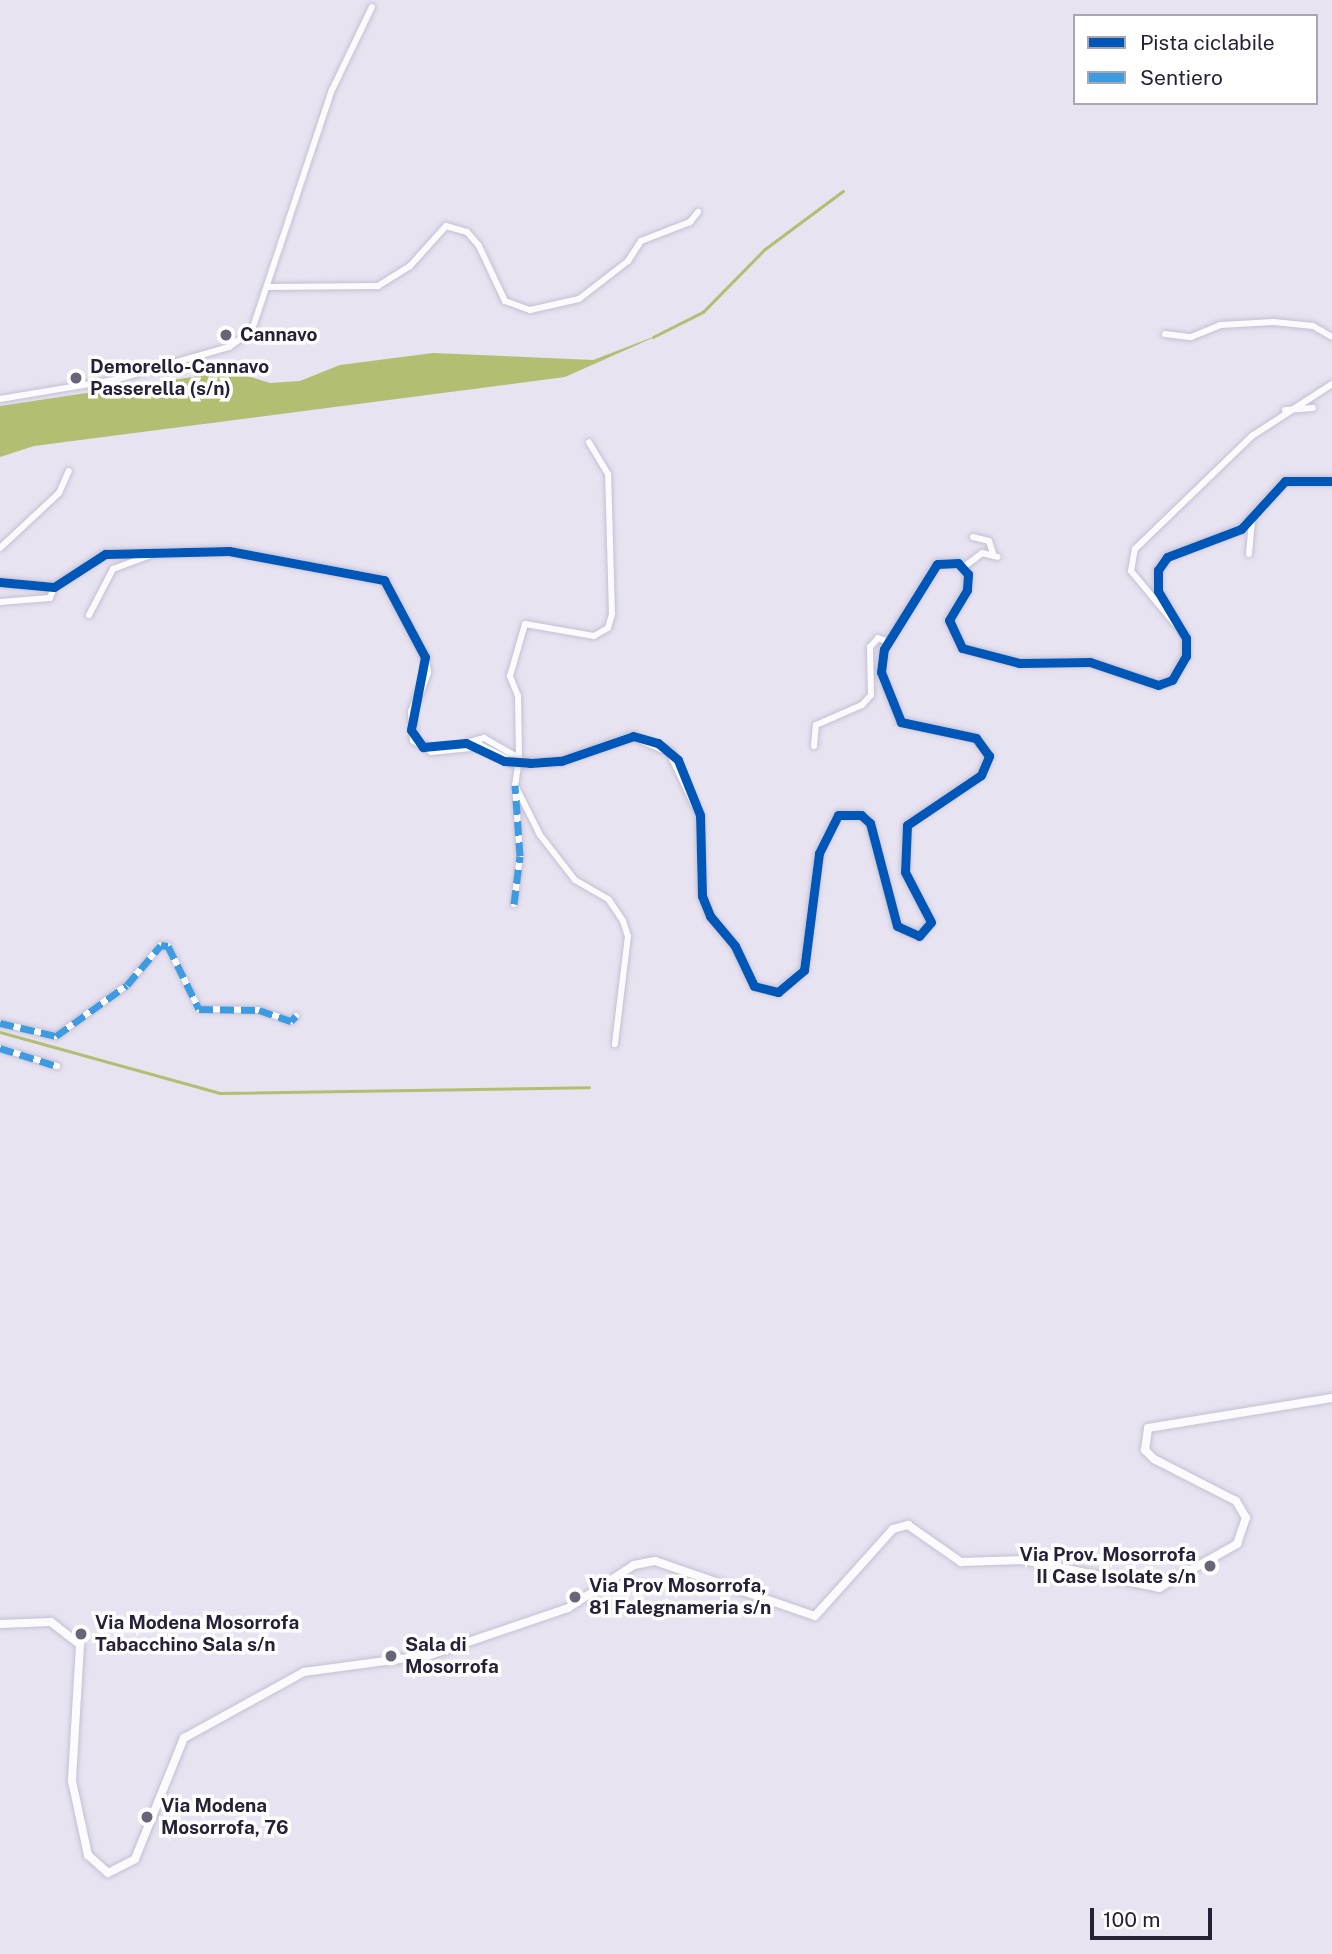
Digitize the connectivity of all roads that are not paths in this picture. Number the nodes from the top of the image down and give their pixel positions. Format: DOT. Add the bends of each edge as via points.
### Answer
graph roads {
  1 [pos="372,7"];
  2 [pos="698,212"];
  3 [pos="268,287"];
  4 [pos="1166,334"];
  5 [pos="1332,337"];
  6 [pos="1332,384"];
  7 [pos="0,399"];
  8 [pos="1313,408"];
  9 [pos="1285,410"];
  10 [pos="589,442"];
  11 [pos="69,471"];
  12 [pos="1332,481"];
  13 [pos="1252,520"];
  14 [pos="973,537"];
  15 [pos="0,548"];
  16 [pos="156,553"];
  17 [pos="1249,554"];
  18 [pos="965,566"];
  19 [pos="0,582"];
  20 [pos="54,587"];
  21 [pos="0,602"];
  22 [pos="89,615"];
  23 [pos="1180,628"];
  24 [pos="889,642"];
  25 [pos="814,746"];
  26 [pos="519,761"];
  27 [pos="515,785"];
  28 [pos="514,904"];
  29 [pos="296,1016"];
  30 [pos="0,1023"];
  31 [pos="615,1044"];
  32 [pos="0,1048"];
  33 [pos="57,1066"];
  34 [pos="1332,1398"];
  35 [pos="0,1624"];
  1 -- 3 [label="street" via="332,90"];
  2 -- 3 [label="street" via="690,222 641,241 628,261 579,299 530,310 505,301 479,247 467,232 446,226 410,266 378,286"];
  3 -- 7 [label="street" via="253,330 229,347 114,380"];
  4 -- 5 [label="street" via="1191,337 1220,325 1297,323"];
  6 -- 9 [label="street"];
  8 -- 9 [label="street"];
  9 -- 23 [label="street" via="1130,558 1146,592"];
  10 -- 26 [label="street" via="608,474 612,614 608,628 594,636 525,624 510,676 518,696"];
  11 -- 15 [label="street" via="59,493"];
  12 -- 13 [label="street" via="1285,481"];
  13 -- 17 [label="street"];
  13 -- 23 [label="street" via="1175,551 1158,570 1164,607"];
  14 -- 18 [label="street" via="989,541 996,556 973,555"];
  16 -- 20 [label="street" via="105,554"];
  16 -- 22 [label="street" via="113,569"];
  16 -- 26 [label="street" via="229,551 384,580 425,657 427,673 412,712 414,740 432,751 466,743"];
  18 -- 23 [label="street" via="967,590 949,620 954,639 976,653 1048,665 1090,662 1158,685 1181,670 1186,638"];
  18 -- 24 [label="street" via="937,564"];
  19 -- 20 [label="street"];
  20 -- 21 [label="street" via="44,600"];
  24 -- 25 [label="street" via="878,638 870,647 871,695 862,705 816,725"];
  24 -- 26 [label="street" via="881,673 901,722 976,738 989,756 987,767 907,825 905,872 931,922 919,936 897,926 870,823 861,815 838,815 819,853 804,970 778,992 754,986 735,946 710,916 702,896 700,815 670,752 633,736 561,761"];
  26 -- 27 [label="street"];
  27 -- 28 [label="street" via="520,856"];
  27 -- 31 [label="street" via="554,855 575,880 609,900 623,921 628,936"];
  29 -- 30 [label="street" via="291,1021 259,1010 199,1009 168,946 161,945 127,985 56,1036"];
  32 -- 33 [label="street"];
  34 -- 35 [label="street" via="1148,1428 1145,1450 1154,1460 1236,1501 1246,1518 1237,1544 1183,1580 1159,1588 1023,1560 961,1562 908,1525 893,1529 815,1616 655,1561 634,1565 568,1608 430,1655 304,1672 184,1738 172,1753 135,1859 108,1872 89,1855 72,1781 80,1646 51,1622"];
}
